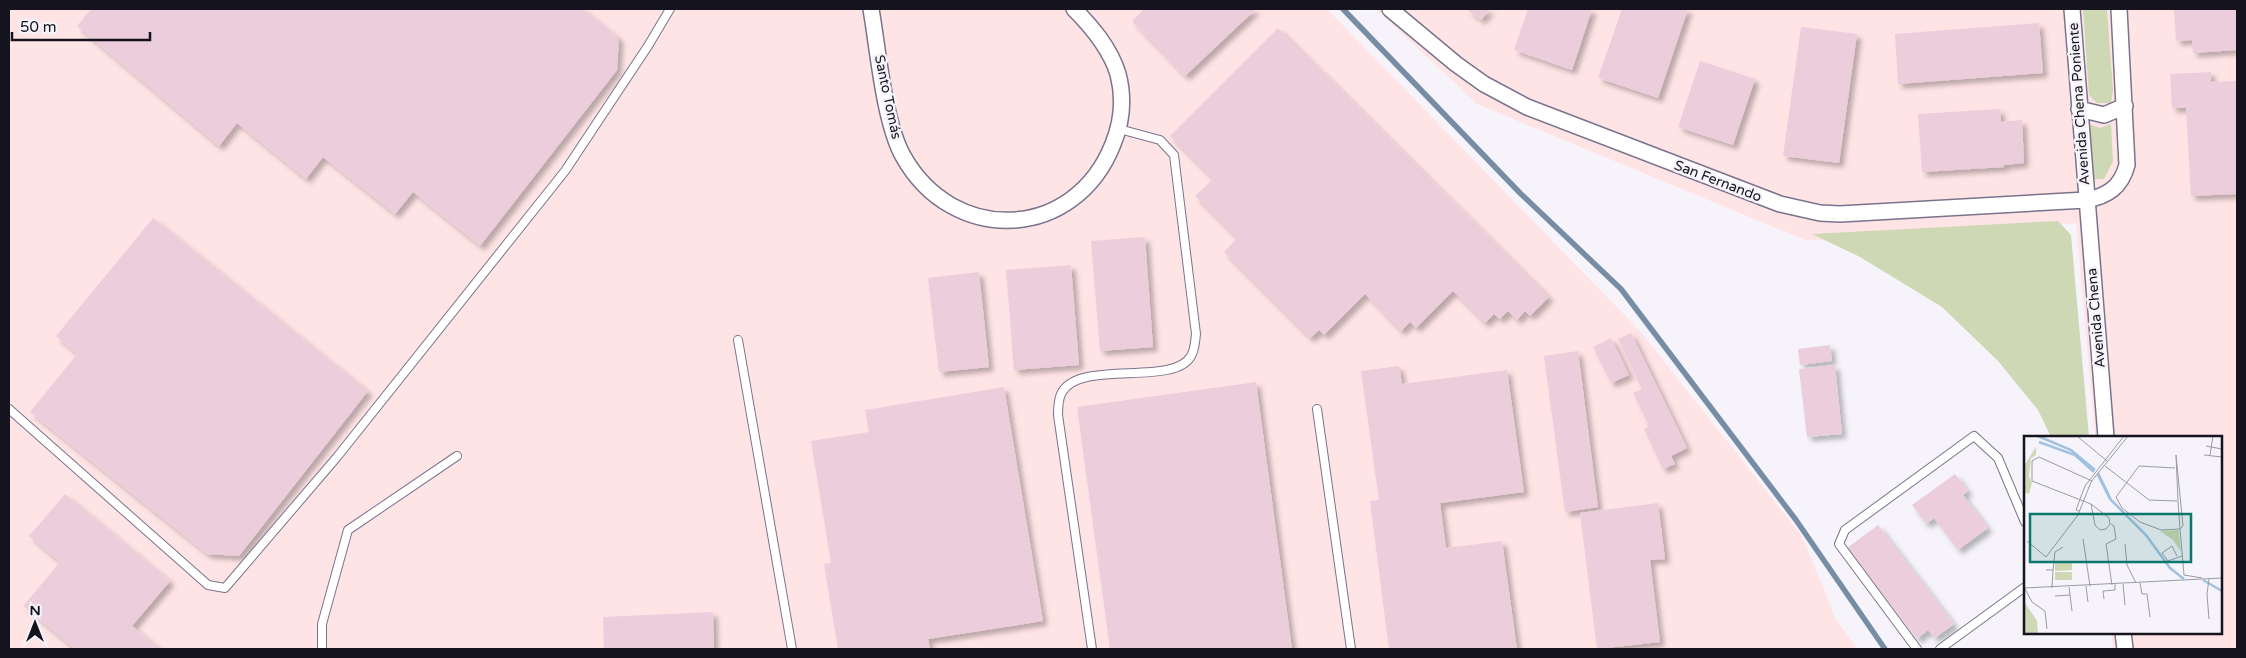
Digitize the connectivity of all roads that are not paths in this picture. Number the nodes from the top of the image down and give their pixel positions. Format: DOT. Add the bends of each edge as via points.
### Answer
graph roads {
  1 [pos="670,9"];
  2 [pos="871,9"];
  3 [pos="1074,9"];
  4 [pos="1390,9"];
  5 [pos="2072,9"];
  6 [pos="2119,9"];
  7 [pos="2124,106"];
  8 [pos="2079,109"];
  9 [pos="1119,129"];
  10 [pos="2086,200"];
  11 [pos="738,340"];
  12 [pos="9,409"];
  13 [pos="1317,409"];
  14 [pos="2106,436"];
  15 [pos="457,456"];
  16 [pos="2024,520"];
  17 [pos="2024,588"];
  18 [pos="2123,633"];
  19 [pos="322,649"];
  20 [pos="792,649"];
  21 [pos="1092,649"];
  22 [pos="1351,649"];
  23 [pos="1917,649"];
  24 [pos="1940,649"];
  25 [pos="2125,649"];
  1 -- 12 [label="lane" via="565,171 338,456 225,588 208,586"];
  2 -- 9 [label="street, Santo Tomás" via="896,141 923,185 953,208 991,220 1011,221 1044,215 1087,186 1104,166"];
  3 -- 9 [label="street, Santo Tomás" via="1094,29 1118,74 1122,105"];
  4 -- 10 [label="street, San Fernando" via="1456,64 1484,84 1527,107 1780,204 1840,214"];
  5 -- 8 [label="street, Avenida Chena Poniente"];
  6 -- 7 [label="street, San Fernando"];
  7 -- 8 [label="street" via="2104,115"];
  7 -- 10 [label="street, San Fernando" via="2125,172 2109,194"];
  8 -- 10 [label="street, Avenida Chena Poniente"];
  9 -- 21 [label="lane" via="1153,136 1166,144 1174,155 1196,334 1191,357 1183,365 1169,370 1081,378 1062,392 1058,415"];
  10 -- 14 [label="street, Avenida Chena"];
  11 -- 20 [label="lane"];
  13 -- 22 [label="lane"];
  15 -- 19 [label="lane" via="348,530 322,624"];
  16 -- 23 [label="lane" via="1998,458 1974,436 1845,530 1839,544"];
  17 -- 24 [label="lane"];
  18 -- 25 [label="street"];
}
